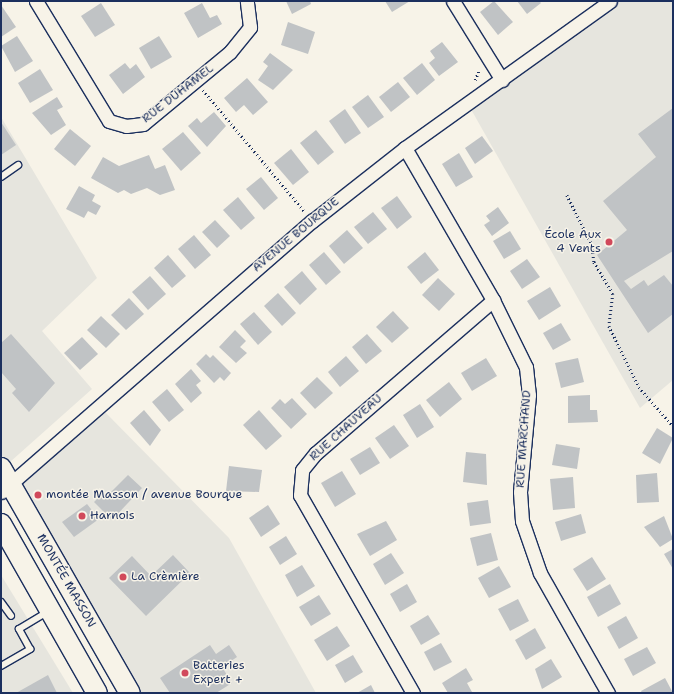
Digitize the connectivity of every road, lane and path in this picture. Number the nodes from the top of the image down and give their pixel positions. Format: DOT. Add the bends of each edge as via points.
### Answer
graph roads {
  1 [pos="36,1"];
  2 [pos="247,1"];
  3 [pos="454,1"];
  4 [pos="610,1"];
  5 [pos="502,80"];
  6 [pos="195,81"];
  7 [pos="405,148"];
  8 [pos="18,165"];
  9 [pos="1,176"];
  10 [pos="567,195"];
  11 [pos="312,221"];
  12 [pos="493,300"];
  13 [pos="673,426"];
  14 [pos="4,481"];
  15 [pos="1,524"];
  16 [pos="1,602"];
  17 [pos="50,610"];
  18 [pos="11,616"];
  19 [pos="1,666"];
  20 [pos="97,693"];
  21 [pos="130,693"];
  22 [pos="413,693"];
  23 [pos="608,693"];
  1 -- 6 [label="street, RUE DUHAMEL" via="109,121 126,126 143,124"];
  2 -- 6 [label="street, RUE DUHAMEL" via="250,27 230,52"];
  3 -- 5 [label="street"];
  4 -- 5 [label="street, AVENUE BOURQUE"];
  5 -- 7 [label="street, AVENUE BOURQUE"];
  6 -- 11 [label="path"];
  7 -- 11 [label="street, AVENUE BOURQUE"];
  7 -- 12 [label="street, RUE MARCHAND"];
  8 -- 9 [label="lane"];
  10 -- 13 [label="path" via="592,245 594,262 613,294 609,326 639,387"];
  11 -- 14 [label="street, AVENUE BOURQUE"];
  12 -- 22 [label="street, RUE CHAUVEAU" via="316,453 302,470 300,495"];
  12 -- 23 [label="street, RUE MARCHAND" via="526,367 529,395 520,492 522,521 540,573"];
  14 -- 21 [label="main road, MONTÉE MASSON"];
  15 -- 17 [label="main road"];
  16 -- 18 [label="lane"];
  17 -- 19 [label="lane" via="19,629 30,649"];
  17 -- 20 [label="main road"];
}
